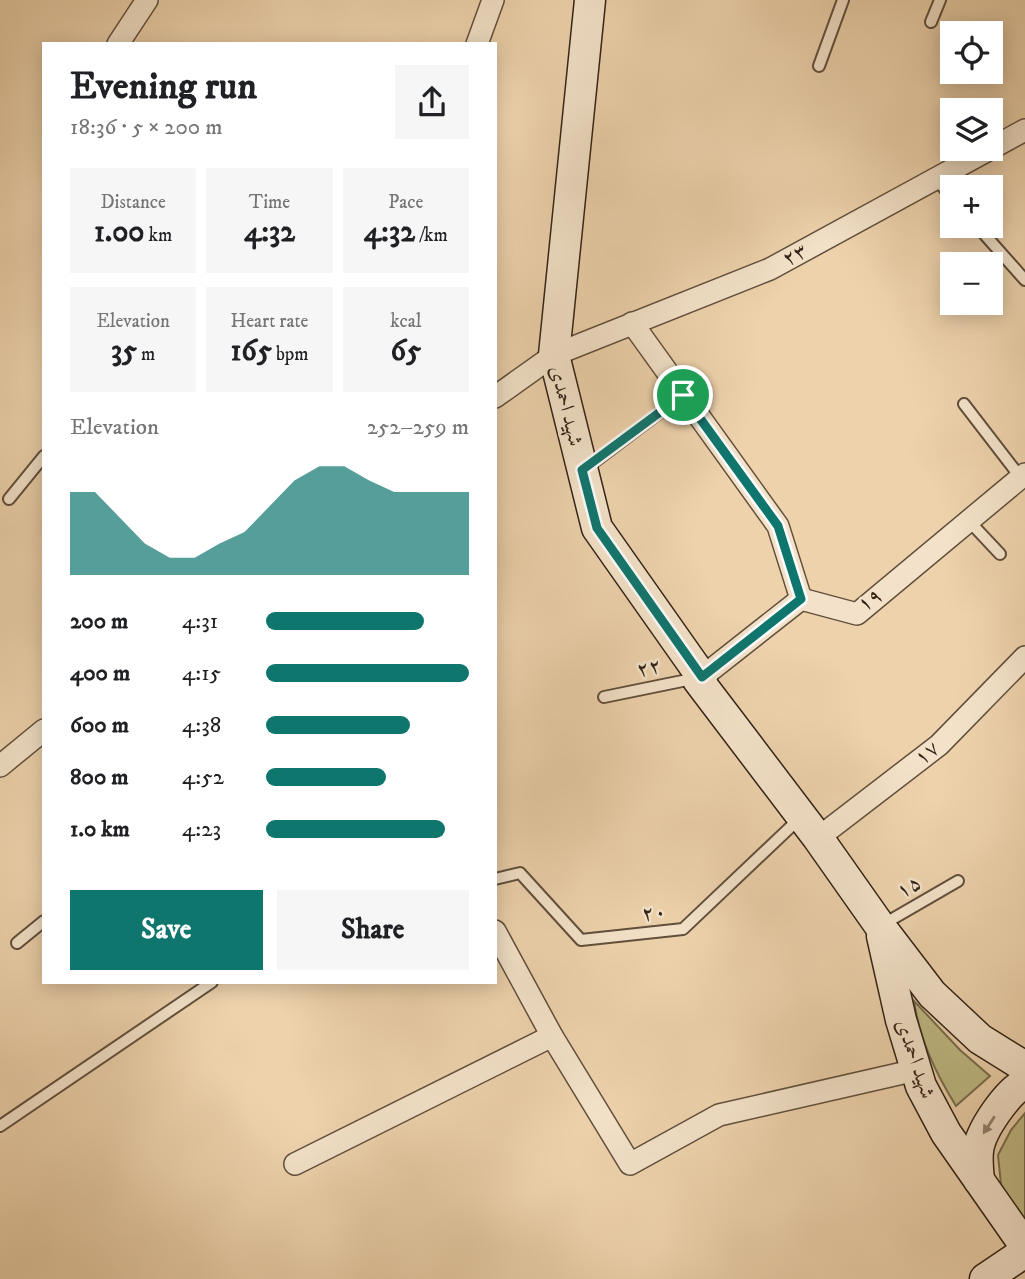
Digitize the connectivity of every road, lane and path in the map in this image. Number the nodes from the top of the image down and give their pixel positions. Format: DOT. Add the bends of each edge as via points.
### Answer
graph roads {
  1 [pos="148,0"];
  2 [pos="493,0"];
  3 [pos="590,0"];
  4 [pos="843,0"];
  5 [pos="940,0"];
  6 [pos="931,22"];
  7 [pos="119,42"];
  8 [pos="478,42"];
  9 [pos="819,66"];
  10 [pos="1025,130"];
  11 [pos="936,179"];
  12 [pos="940,184"];
  13 [pos="988,238"];
  14 [pos="1025,280"];
  15 [pos="632,323"];
  16 [pos="554,355"];
  17 [pos="683,395"];
  18 [pos="497,396"];
  19 [pos="964,404"];
  20 [pos="42,458"];
  21 [pos="582,470"];
  22 [pos="1023,476"];
  23 [pos="9,499"];
  24 [pos="969,521"];
  25 [pos="1000,554"];
  26 [pos="801,599"];
  27 [pos="1025,657"];
  28 [pos="702,677"];
  29 [pos="604,697"];
  30 [pos="42,732"];
  31 [pos="0,766"];
  32 [pos="810,827"];
  33 [pos="497,879"];
  34 [pos="958,881"];
  35 [pos="42,924"];
  36 [pos="880,926"];
  37 [pos="497,935"];
  38 [pos="17,943"];
  39 [pos="209,984"];
  40 [pos="552,1036"];
  41 [pos="1025,1067"];
  42 [pos="916,1070"];
  43 [pos="1025,1083"];
  44 [pos="0,1126"];
  45 [pos="295,1164"];
  46 [pos="979,1180"];
  47 [pos="1025,1246"];
  48 [pos="1025,1252"];
  49 [pos="985,1279"];
  1 -- 7 [label="street"];
  2 -- 8 [label="street"];
  3 -- 16 [label="street, شهید احمدی"];
  4 -- 9 [label="lane"];
  5 -- 6 [label="lane"];
  10 -- 11 [label="street, ۲۳"];
  11 -- 12 [label="lane"];
  11 -- 15 [label="street, ۲۳" via="770,269"];
  13 -- 14 [label="lane"];
  15 -- 16 [label="street, ۲۳"];
  15 -- 17 [label="street"];
  16 -- 18 [label="street, ۲۳"];
  16 -- 21 [label="street, شهید احمدی"];
  17 -- 21 [label="lane"];
  17 -- 26 [label="street" via="778,526"];
  19 -- 22 [label="lane"];
  20 -- 23 [label="lane"];
  21 -- 28 [label="street, شهید احمدی" via="597,528"];
  22 -- 24 [label="street, ۱۹"];
  24 -- 25 [label="lane"];
  24 -- 26 [label="street, ۱۹" via="857,614"];
  26 -- 28 [label="street"];
  27 -- 32 [label="street, ۱۷" via="939,745"];
  28 -- 29 [label="lane, ۲۲"];
  28 -- 32 [label="street, شهید احمدی" via="698,680"];
  30 -- 31 [label="street"];
  32 -- 33 [label="lane, ۲۰" via="683,929 581,940 520,873"];
  32 -- 36 [label="street, شهید احمدی"];
  34 -- 36 [label="lane, ۱۵"];
  35 -- 38 [label="lane"];
  36 -- 41 [label="street, شهید احمدی" via="932,994 980,1039"];
  36 -- 42 [label="street, شهید احمدی"];
  37 -- 40 [label="street"];
  39 -- 44 [label="lane"];
  40 -- 42 [label="street" via="630,1164 719,1115"];
  40 -- 45 [label="street"];
  42 -- 46 [label="street, شهید احمدی" via="946,1133"];
  43 -- 46 [label="street, one-way" via="1014,1088 983,1133 978,1150"];
  46 -- 47 [label="street, شهید احمدی"];
  48 -- 49 [label="street"];
}
